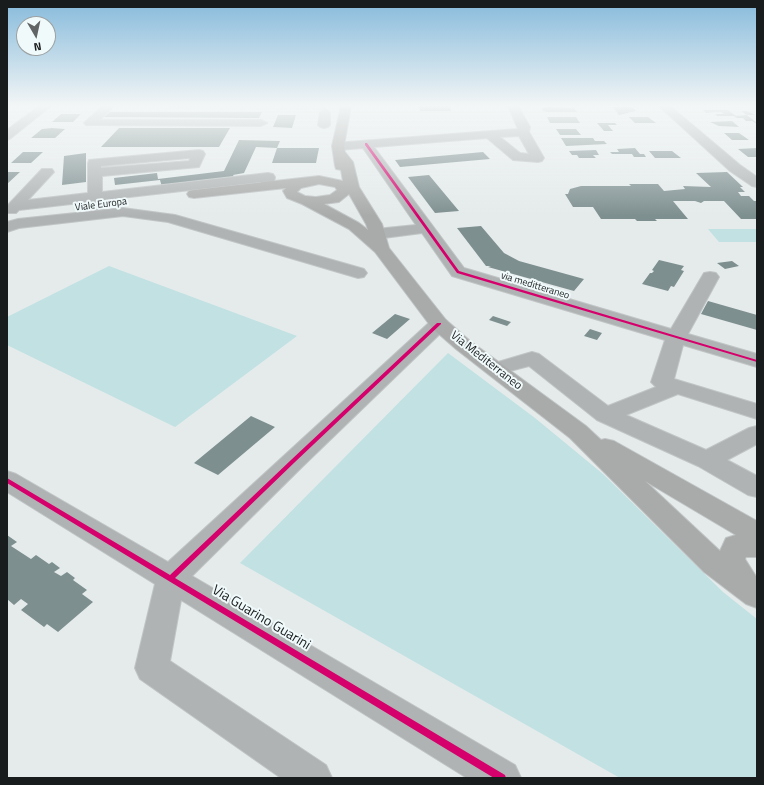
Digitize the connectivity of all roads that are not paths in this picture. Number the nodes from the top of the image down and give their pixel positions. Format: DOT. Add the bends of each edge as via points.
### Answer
graph roads {
  1 [pos="340,143"];
  2 [pos="385,143"];
  3 [pos="499,143"];
  4 [pos="529,143"];
  5 [pos="706,143"];
  6 [pos="366,144"];
  7 [pos="339,149"];
  8 [pos="47,172"];
  9 [pos="95,173"];
  10 [pos="306,182"];
  11 [pos="757,183"];
  12 [pos="267,186"];
  13 [pos="342,188"];
  14 [pos="194,194"];
  15 [pos="304,200"];
  16 [pos="97,201"];
  17 [pos="10,213"];
  18 [pos="7,227"];
  19 [pos="427,228"];
  20 [pos="379,241"];
  21 [pos="358,273"];
  22 [pos="710,277"];
  23 [pos="439,324"];
  24 [pos="676,337"];
  25 [pos="757,362"];
  26 [pos="495,369"];
  27 [pos="677,387"];
  28 [pos="757,412"];
  29 [pos="605,415"];
  30 [pos="578,432"];
  31 [pos="757,434"];
  32 [pos="707,460"];
  33 [pos="7,480"];
  34 [pos="757,488"];
  35 [pos="757,534"];
  36 [pos="757,546"];
  37 [pos="172,578"];
  38 [pos="753,592"];
  39 [pos="313,778"];
  40 [pos="502,778"];
  1 -- 7 [label="main road"];
  2 -- 6 [label="street"];
  3 -- 4 [label="street" via="517,157 538,158"];
  5 -- 11 [label="street"];
  6 -- 7 [label="street"];
  6 -- 19 [label="street, via meditteraneo"];
  7 -- 10 [label="main road" via="329,171"];
  7 -- 13 [label="main road"];
  7 -- 20 [label="main road, Via Mediterraneo" via="347,162 352,187 374,224"];
  8 -- 17 [label="street"];
  9 -- 9 [label="street" via="194,164 199,154 94,164"];
  9 -- 16 [label="street"];
  10 -- 12 [label="main road"];
  10 -- 13 [label="main road" via="327,181"];
  10 -- 15 [label="main road" via="296,185 290,191 295,198"];
  12 -- 14 [label="main road"];
  12 -- 16 [label="street" via="268,177"];
  13 -- 15 [label="main road" via="340,196 326,201"];
  13 -- 20 [label="main road" via="346,205"];
  14 -- 15 [label="main road" via="246,194"];
  14 -- 16 [label="street, Viale Europa"];
  15 -- 20 [label="main road" via="341,217"];
  16 -- 17 [label="street, Viale Europa"];
  18 -- 21 [label="street" via="116,213 170,218"];
  19 -- 20 [label="street"];
  19 -- 24 [label="street, via meditteraneo" via="458,272"];
  20 -- 23 [label="main road, Via Mediterraneo"];
  22 -- 24 [label="street"];
  23 -- 26 [label="main road, Via Mediterraneo"];
  23 -- 37 [label="street" via="292,461"];
  24 -- 25 [label="street, via meditteraneo"];
  24 -- 27 [label="street" via="662,382"];
  26 -- 29 [label="street" via="532,358"];
  26 -- 30 [label="main road, Via Mediterraneo"];
  27 -- 28 [label="street"];
  27 -- 29 [label="street"];
  29 -- 32 [label="street"];
  30 -- 35 [label="main road"];
  30 -- 38 [label="main road" via="714,564"];
  31 -- 32 [label="street"];
  32 -- 34 [label="street"];
  33 -- 37 [label="street, Via Guarino Guarini"];
  36 -- 38 [label="main road" via="736,546 730,560"];
  37 -- 39 [label="street" via="152,668"];
  37 -- 40 [label="street, Via Guarino Guarini"];
}
